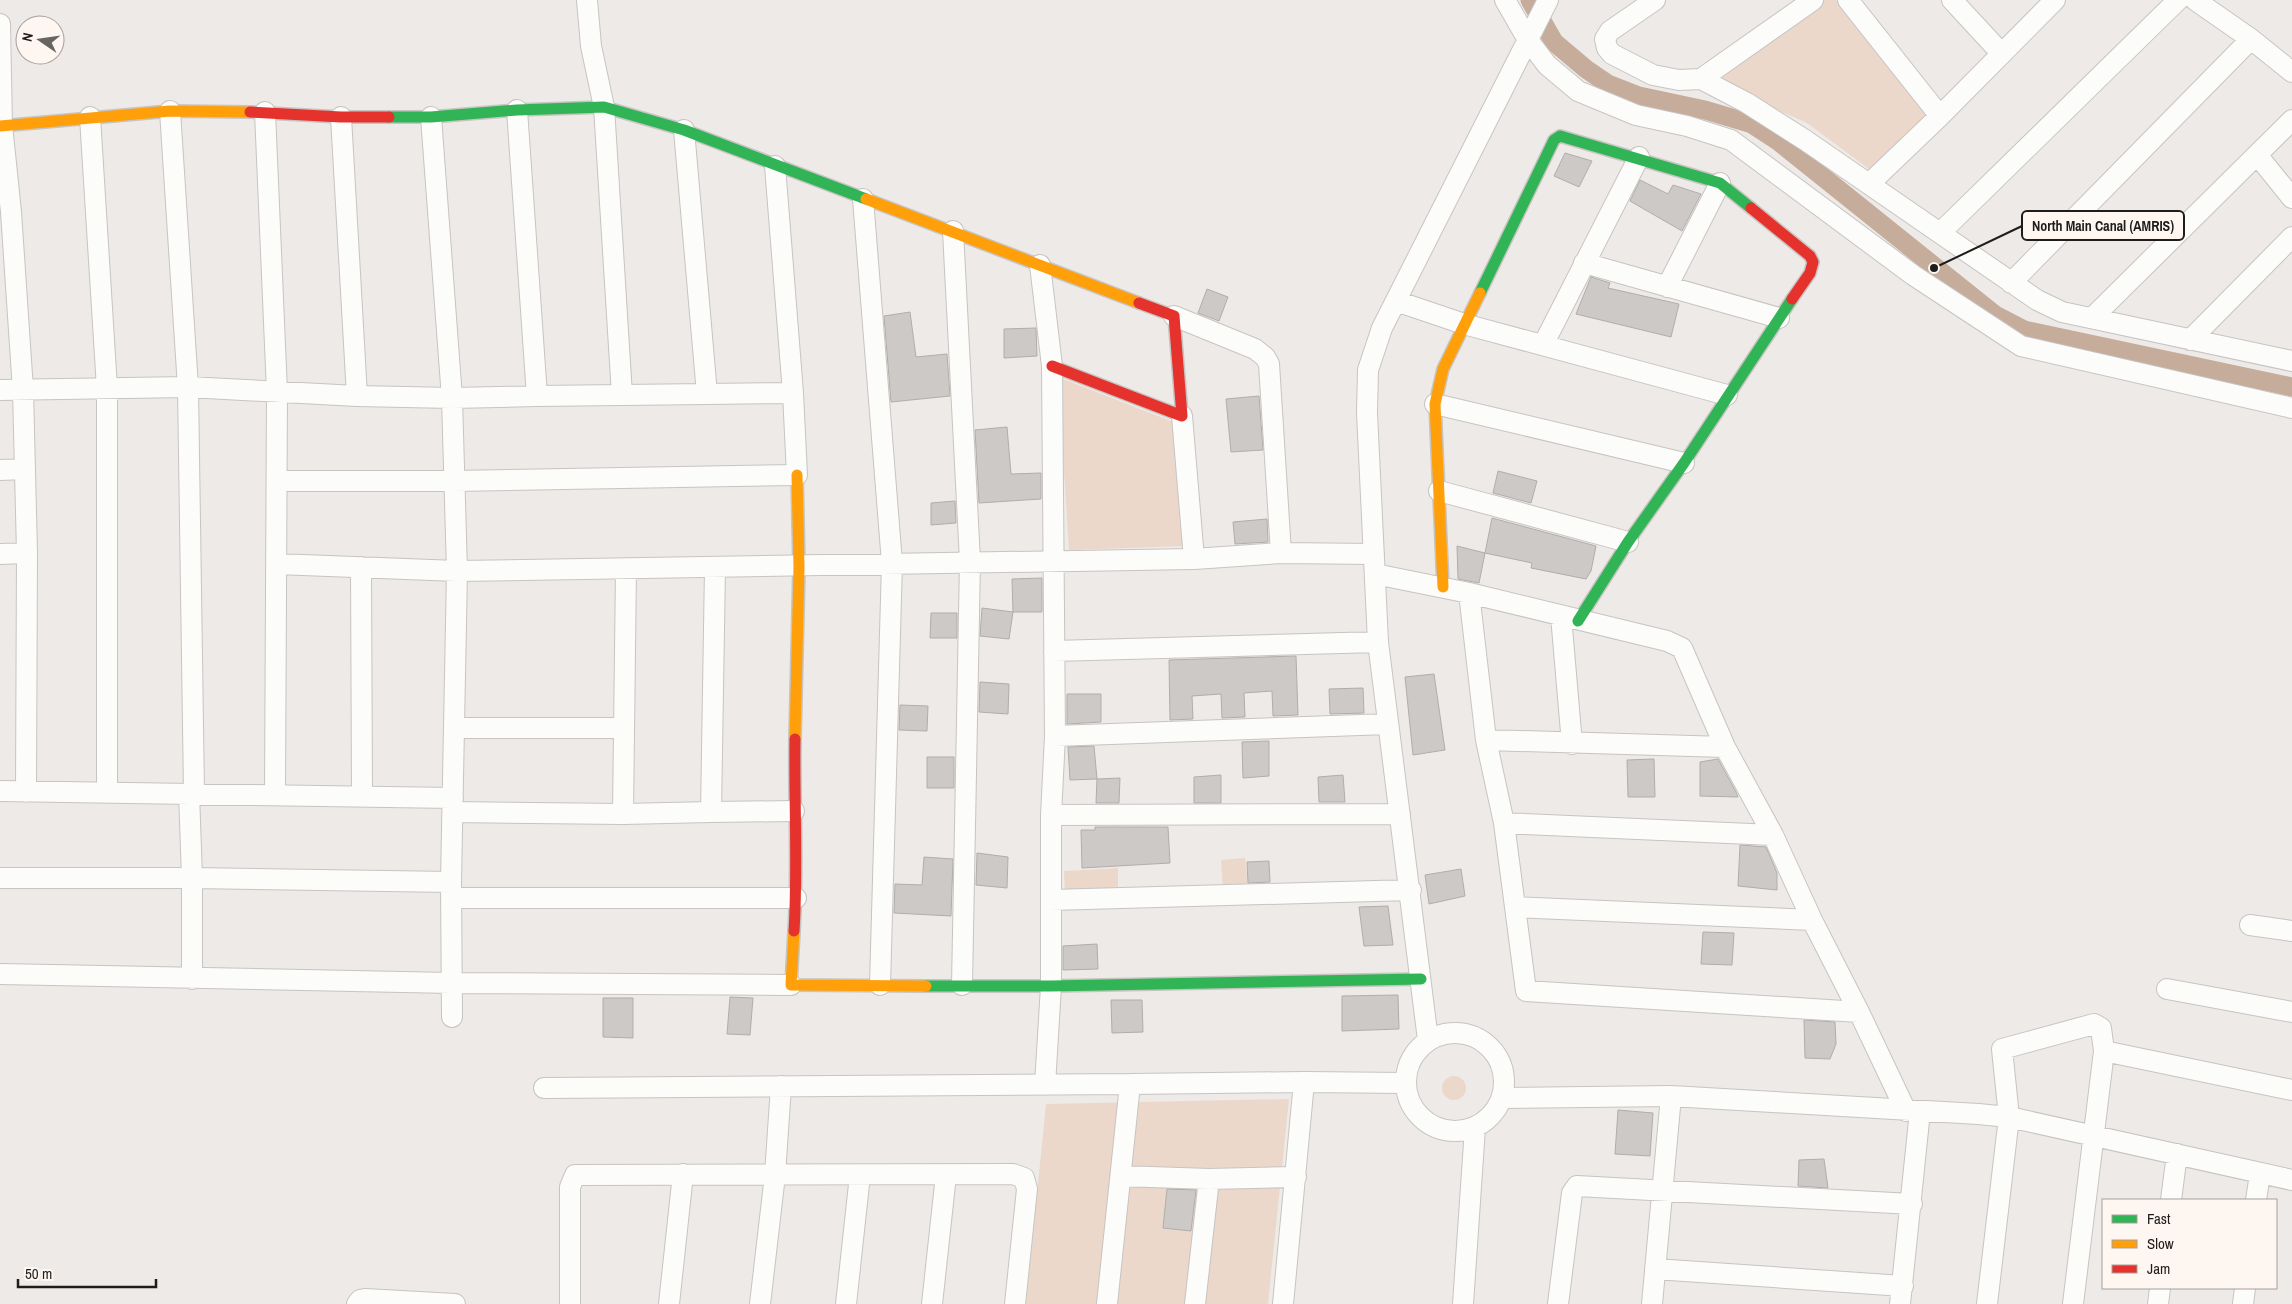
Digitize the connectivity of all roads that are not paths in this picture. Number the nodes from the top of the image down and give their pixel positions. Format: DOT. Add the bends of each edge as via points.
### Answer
graph roads {
  1 [pos="587,0"];
  2 [pos="1506,0"];
  3 [pos="1548,0"];
  4 [pos="1655,0"];
  5 [pos="1813,0"];
  6 [pos="1848,0"];
  7 [pos="1952,0"];
  8 [pos="2055,0"];
  9 [pos="2178,0"];
  10 [pos="2195,0"];
  11 [pos="0,24"];
  12 [pos="1530,36"];
  13 [pos="2252,39"];
  14 [pos="2001,53"];
  15 [pos="2292,72"];
  16 [pos="1701,80"];
  17 [pos="604,108"];
  18 [pos="517,110"];
  19 [pos="170,111"];
  20 [pos="265,112"];
  21 [pos="1940,116"];
  22 [pos="341,117"];
  23 [pos="431,117"];
  24 [pos="90,118"];
  25 [pos="2292,120"];
  26 [pos="1,126"];
  27 [pos="684,130"];
  28 [pos="2258,156"];
  29 [pos="1639,157"];
  30 [pos="775,166"];
  31 [pos="1720,183"];
  32 [pos="1869,184"];
  33 [pos="2292,198"];
  34 [pos="862,199"];
  35 [pos="5,212"];
  36 [pos="953,231"];
  37 [pos="1941,232"];
  38 [pos="2292,237"];
  39 [pos="1584,263"];
  40 [pos="1040,265"];
  41 [pos="2011,283"];
  42 [pos="1667,287"];
  43 [pos="8,295"];
  44 [pos="1396,301"];
  45 [pos="1174,316"];
  46 [pos="1779,318"];
  47 [pos="2092,318"];
  48 [pos="1464,324"];
  49 [pos="2190,340"];
  50 [pos="1543,346"];
  51 [pos="2292,361"];
  52 [pos="1052,366"];
  53 [pos="188,387"];
  54 [pos="107,388"];
  55 [pos="0,390"];
  56 [pos="23,390"];
  57 [pos="277,392"];
  58 [pos="793,393"];
  59 [pos="707,394"];
  60 [pos="622,395"];
  61 [pos="1727,395"];
  62 [pos="356,396"];
  63 [pos="537,396"];
  64 [pos="452,398"];
  65 [pos="1435,404"];
  66 [pos="2292,408"];
  67 [pos="1182,416"];
  68 [pos="1684,463"];
  69 [pos="25,468"];
  70 [pos="0,470"];
  71 [pos="797,475"];
  72 [pos="277,481"];
  73 [pos="454,481"];
  74 [pos="1439,491"];
  75 [pos="1628,542"];
  76 [pos="27,553"];
  77 [pos="1281,553"];
  78 [pos="0,554"];
  79 [pos="1194,559"];
  80 [pos="970,561"];
  81 [pos="1054,561"];
  82 [pos="892,563"];
  83 [pos="277,564"];
  84 [pos="1374,564"];
  85 [pos="361,567"];
  86 [pos="799,567"];
  87 [pos="715,568"];
  88 [pos="626,569"];
  89 [pos="457,571"];
  90 [pos="1443,587"];
  91 [pos="1469,593"];
  92 [pos="1570,619"];
  93 [pos="1378,642"];
  94 [pos="1054,651"];
  95 [pos="1388,724"];
  96 [pos="455,728"];
  97 [pos="624,728"];
  98 [pos="1055,736"];
  99 [pos="1486,740"];
  100 [pos="1572,744"];
  101 [pos="1726,747"];
  102 [pos="0,791"];
  103 [pos="107,791"];
  104 [pos="26,792"];
  105 [pos="191,793"];
  106 [pos="275,795"];
  107 [pos="362,796"];
  108 [pos="452,805"];
  109 [pos="794,811"];
  110 [pos="711,812"];
  111 [pos="623,814"];
  112 [pos="1400,814"];
  113 [pos="1051,815"];
  114 [pos="1504,823"];
  115 [pos="1774,835"];
  116 [pos="0,878"];
  117 [pos="192,878"];
  118 [pos="451,890"];
  119 [pos="1411,890"];
  120 [pos="796,898"];
  121 [pos="1051,900"];
  122 [pos="1515,907"];
  123 [pos="1812,920"];
  124 [pos="2250,925"];
  125 [pos="2292,931"];
  126 [pos="0,974"];
  127 [pos="192,979"];
  128 [pos="1421,979"];
  129 [pos="452,983"];
  130 [pos="791,985"];
  131 [pos="962,985"];
  132 [pos="880,986"];
  133 [pos="1050,986"];
  134 [pos="2167,989"];
  135 [pos="1859,1012"];
  136 [pos="2292,1012"];
  137 [pos="452,1017"];
  138 [pos="1428,1040"];
  139 [pos="2104,1051"];
  140 [pos="1304,1082"];
  141 [pos="1045,1084"];
  142 [pos="1130,1084"];
  143 [pos="1406,1084"];
  144 [pos="782,1086"];
  145 [pos="544,1088"];
  146 [pos="2292,1090"];
  147 [pos="1671,1096"];
  148 [pos="1503,1098"];
  149 [pos="1913,1111"];
  150 [pos="2010,1117"];
  151 [pos="1475,1128"];
  152 [pos="2094,1135"];
  153 [pos="2177,1154"];
  154 [pos="683,1174"];
  155 [pos="2260,1174"];
  156 [pos="775,1175"];
  157 [pos="860,1175"];
  158 [pos="946,1176"];
  159 [pos="1121,1176"];
  160 [pos="1296,1177"];
  161 [pos="1209,1179"];
  162 [pos="2292,1180"];
  163 [pos="1663,1189"];
  164 [pos="2171,1199"];
  165 [pos="2256,1199"];
  166 [pos="1912,1204"];
  167 [pos="1655,1269"];
  168 [pos="2160,1289"];
  169 [pos="2245,1289"];
  170 [pos="1902,1295"];
  171 [pos="357,1304"];
  172 [pos="442,1304"];
  173 [pos="455,1304"];
  174 [pos="570,1304"];
  175 [pos="669,1304"];
  176 [pos="760,1304"];
  177 [pos="846,1304"];
  178 [pos="932,1304"];
  179 [pos="1015,1304"];
  180 [pos="1107,1304"];
  181 [pos="1196,1304"];
  182 [pos="1283,1304"];
  183 [pos="1463,1304"];
  184 [pos="1558,1304"];
  185 [pos="1652,1304"];
  186 [pos="1988,1304"];
  187 [pos="2073,1304"];
  188 [pos="2158,1304"];
  189 [pos="2243,1304"];
  1 -- 17 [label="street" via="591,46"];
  2 -- 12 [label="street"];
  3 -- 12 [label="street"];
  4 -- 16 [label="street" via="1610,31 1605,39 1607,48 1612,54 1653,76"];
  5 -- 16 [label="street"];
  6 -- 21 [label="street"];
  7 -- 14 [label="street"];
  8 -- 14 [label="street"];
  9 -- 37 [label="street"];
  10 -- 13 [label="street"];
  11 -- 26 [label="street"];
  12 -- 44 [label="street"];
  12 -- 66 [label="street" via="1547,65 1578,91 1636,114 1731,140 1913,275 2021,346"];
  13 -- 15 [label="street"];
  13 -- 41 [label="street"];
  14 -- 21 [label="street"];
  16 -- 32 [label="street" via="1747,103"];
  17 -- 18 [label="street"];
  17 -- 27 [label="street"];
  17 -- 60 [label="street"];
  18 -- 23 [label="street"];
  18 -- 63 [label="street"];
  19 -- 20 [label="street"];
  19 -- 24 [label="street"];
  19 -- 53 [label="street"];
  20 -- 22 [label="street"];
  20 -- 57 [label="street"];
  21 -- 32 [label="street"];
  22 -- 23 [label="street"];
  22 -- 62 [label="street"];
  23 -- 64 [label="street"];
  24 -- 26 [label="street"];
  24 -- 54 [label="street"];
  25 -- 28 [label="street"];
  26 -- 35 [label="street"];
  27 -- 30 [label="street"];
  27 -- 59 [label="street"];
  28 -- 33 [label="street"];
  28 -- 47 [label="street"];
  29 -- 31 [label="street"];
  29 -- 39 [label="street"];
  29 -- 48 [label="street" via="1566,137 1554,140"];
  30 -- 34 [label="street"];
  30 -- 58 [label="street"];
  31 -- 42 [label="street"];
  31 -- 46 [label="street" via="1812,258 1810,273"];
  32 -- 37 [label="street"];
  34 -- 36 [label="street"];
  34 -- 82 [label="street"];
  35 -- 43 [label="street"];
  36 -- 40 [label="street"];
  36 -- 80 [label="street"];
  37 -- 41 [label="street"];
  38 -- 49 [label="street"];
  39 -- 42 [label="street"];
  39 -- 50 [label="street"];
  40 -- 45 [label="street"];
  40 -- 52 [label="street"];
  41 -- 47 [label="street" via="2062,312"];
  42 -- 46 [label="street"];
  43 -- 56 [label="street"];
  44 -- 48 [label="street"];
  44 -- 84 [label="street" via="1382,328 1368,370"];
  45 -- 67 [label="street"];
  45 -- 77 [label="street" via="1255,349 1266,357"];
  46 -- 61 [label="street"];
  47 -- 49 [label="street"];
  48 -- 50 [label="street"];
  48 -- 65 [label="street" via="1443,369"];
  49 -- 51 [label="street"];
  50 -- 61 [label="street"];
  52 -- 67 [label="street"];
  52 -- 81 [label="street"];
  53 -- 54 [label="street"];
  53 -- 57 [label="street"];
  53 -- 105 [label="street"];
  54 -- 56 [label="street"];
  54 -- 103 [label="street"];
  55 -- 56 [label="street"];
  56 -- 69 [label="street"];
  57 -- 62 [label="street"];
  57 -- 72 [label="street"];
  58 -- 59 [label="street"];
  58 -- 71 [label="street"];
  59 -- 60 [label="street"];
  60 -- 63 [label="street"];
  61 -- 68 [label="street"];
  62 -- 64 [label="street"];
  63 -- 64 [label="street"];
  64 -- 73 [label="street"];
  65 -- 68 [label="street"];
  65 -- 74 [label="street"];
  67 -- 79 [label="street"];
  68 -- 75 [label="street"];
  69 -- 70 [label="street"];
  69 -- 76 [label="street"];
  71 -- 73 [label="street"];
  71 -- 86 [label="street"];
  72 -- 73 [label="street"];
  72 -- 83 [label="street"];
  73 -- 89 [label="street"];
  74 -- 75 [label="street"];
  74 -- 90 [label="street"];
  75 -- 92 [label="street"];
  76 -- 78 [label="street"];
  76 -- 104 [label="street"];
  77 -- 79 [label="street"];
  77 -- 84 [label="street"];
  79 -- 81 [label="street"];
  80 -- 81 [label="street"];
  80 -- 82 [label="street"];
  80 -- 131 [label="street"];
  81 -- 94 [label="street"];
  82 -- 86 [label="street"];
  82 -- 132 [label="street"];
  83 -- 85 [label="street"];
  83 -- 106 [label="street"];
  84 -- 90 [label="street"];
  84 -- 93 [label="street"];
  85 -- 89 [label="street"];
  85 -- 107 [label="street"];
  86 -- 87 [label="street"];
  86 -- 109 [label="street"];
  87 -- 88 [label="street"];
  87 -- 110 [label="street"];
  88 -- 89 [label="street"];
  88 -- 97 [label="street"];
  89 -- 96 [label="street"];
  90 -- 91 [label="street"];
  91 -- 92 [label="street"];
  91 -- 99 [label="street"];
  92 -- 100 [label="street"];
  92 -- 101 [label="street" via="1667,641 1682,648"];
  93 -- 94 [label="street"];
  93 -- 95 [label="street"];
  94 -- 98 [label="street"];
  95 -- 98 [label="street"];
  95 -- 112 [label="street"];
  96 -- 97 [label="street"];
  96 -- 108 [label="street"];
  97 -- 111 [label="street"];
  98 -- 113 [label="street"];
  99 -- 100 [label="street"];
  99 -- 114 [label="street"];
  100 -- 101 [label="street"];
  101 -- 115 [label="street"];
  102 -- 104 [label="street"];
  103 -- 104 [label="street"];
  103 -- 105 [label="street"];
  105 -- 106 [label="street"];
  105 -- 117 [label="street"];
  106 -- 107 [label="street"];
  107 -- 108 [label="street"];
  108 -- 111 [label="street"];
  108 -- 118 [label="street"];
  109 -- 110 [label="street"];
  109 -- 120 [label="street"];
  110 -- 111 [label="street"];
  112 -- 113 [label="street"];
  112 -- 119 [label="street"];
  113 -- 121 [label="street"];
  114 -- 115 [label="street"];
  114 -- 122 [label="street"];
  115 -- 123 [label="street"];
  116 -- 117 [label="street"];
  117 -- 118 [label="street"];
  117 -- 127 [label="street"];
  118 -- 120 [label="street"];
  118 -- 129 [label="street"];
  119 -- 121 [label="street"];
  119 -- 128 [label="street"];
  120 -- 130 [label="street"];
  121 -- 133 [label="street"];
  122 -- 123 [label="street"];
  122 -- 135 [label="street" via="1526,990"];
  123 -- 135 [label="street"];
  124 -- 125 [label="street"];
  126 -- 127 [label="street"];
  127 -- 129 [label="street"];
  128 -- 133 [label="street"];
  128 -- 138 [label="street"];
  129 -- 130 [label="street"];
  129 -- 137 [label="street"];
  130 -- 132 [label="street"];
  131 -- 132 [label="street"];
  131 -- 133 [label="street"];
  133 -- 141 [label="street"];
  134 -- 136 [label="street"];
  135 -- 149 [label="street"];
  138 -- 143 [label="street" via="1411,1060"];
  138 -- 148 [label="street" via="1444,1034 1462,1033 1476,1037 1490,1047 1505,1075"];
  139 -- 146 [label="street"];
  139 -- 150 [label="street" via="2102,1028 2094,1024 2002,1049"];
  139 -- 152 [label="street"];
  140 -- 142 [label="street"];
  140 -- 143 [label="street"];
  140 -- 160 [label="street"];
  141 -- 142 [label="street"];
  141 -- 144 [label="street"];
  142 -- 159 [label="street"];
  143 -- 151 [label="street" via="1409,1101 1418,1116 1432,1126 1444,1131 1462,1132"];
  144 -- 145 [label="street"];
  144 -- 156 [label="street"];
  147 -- 148 [label="street"];
  147 -- 149 [label="street"];
  147 -- 163 [label="street"];
  148 -- 151 [label="street" via="1489,1119"];
  149 -- 150 [label="street"];
  149 -- 166 [label="street"];
  150 -- 152 [label="street"];
  150 -- 186 [label="street"];
  151 -- 183 [label="street"];
  152 -- 153 [label="street"];
  152 -- 187 [label="street"];
  153 -- 155 [label="street"];
  153 -- 164 [label="street"];
  154 -- 156 [label="street"];
  154 -- 174 [label="street" via="583,1174 573,1177 570,1187"];
  154 -- 175 [label="street"];
  155 -- 162 [label="street"];
  155 -- 165 [label="street"];
  156 -- 157 [label="street"];
  156 -- 176 [label="street"];
  157 -- 158 [label="street"];
  157 -- 177 [label="street"];
  158 -- 178 [label="street"];
  158 -- 179 [label="street" via="1013,1174 1024,1178 1027,1189"];
  159 -- 161 [label="street"];
  159 -- 180 [label="street"];
  160 -- 161 [label="street"];
  160 -- 182 [label="street"];
  161 -- 181 [label="street"];
  163 -- 166 [label="street"];
  163 -- 167 [label="street"];
  163 -- 184 [label="street" via="1577,1186"];
  166 -- 170 [label="street"];
  167 -- 170 [label="street"];
  167 -- 185 [label="street"];
  168 -- 188 [label="street"];
  169 -- 189 [label="street"];
  171 -- 172 [label="street" via="366,1299"];
  172 -- 173 [label="street"];
}
